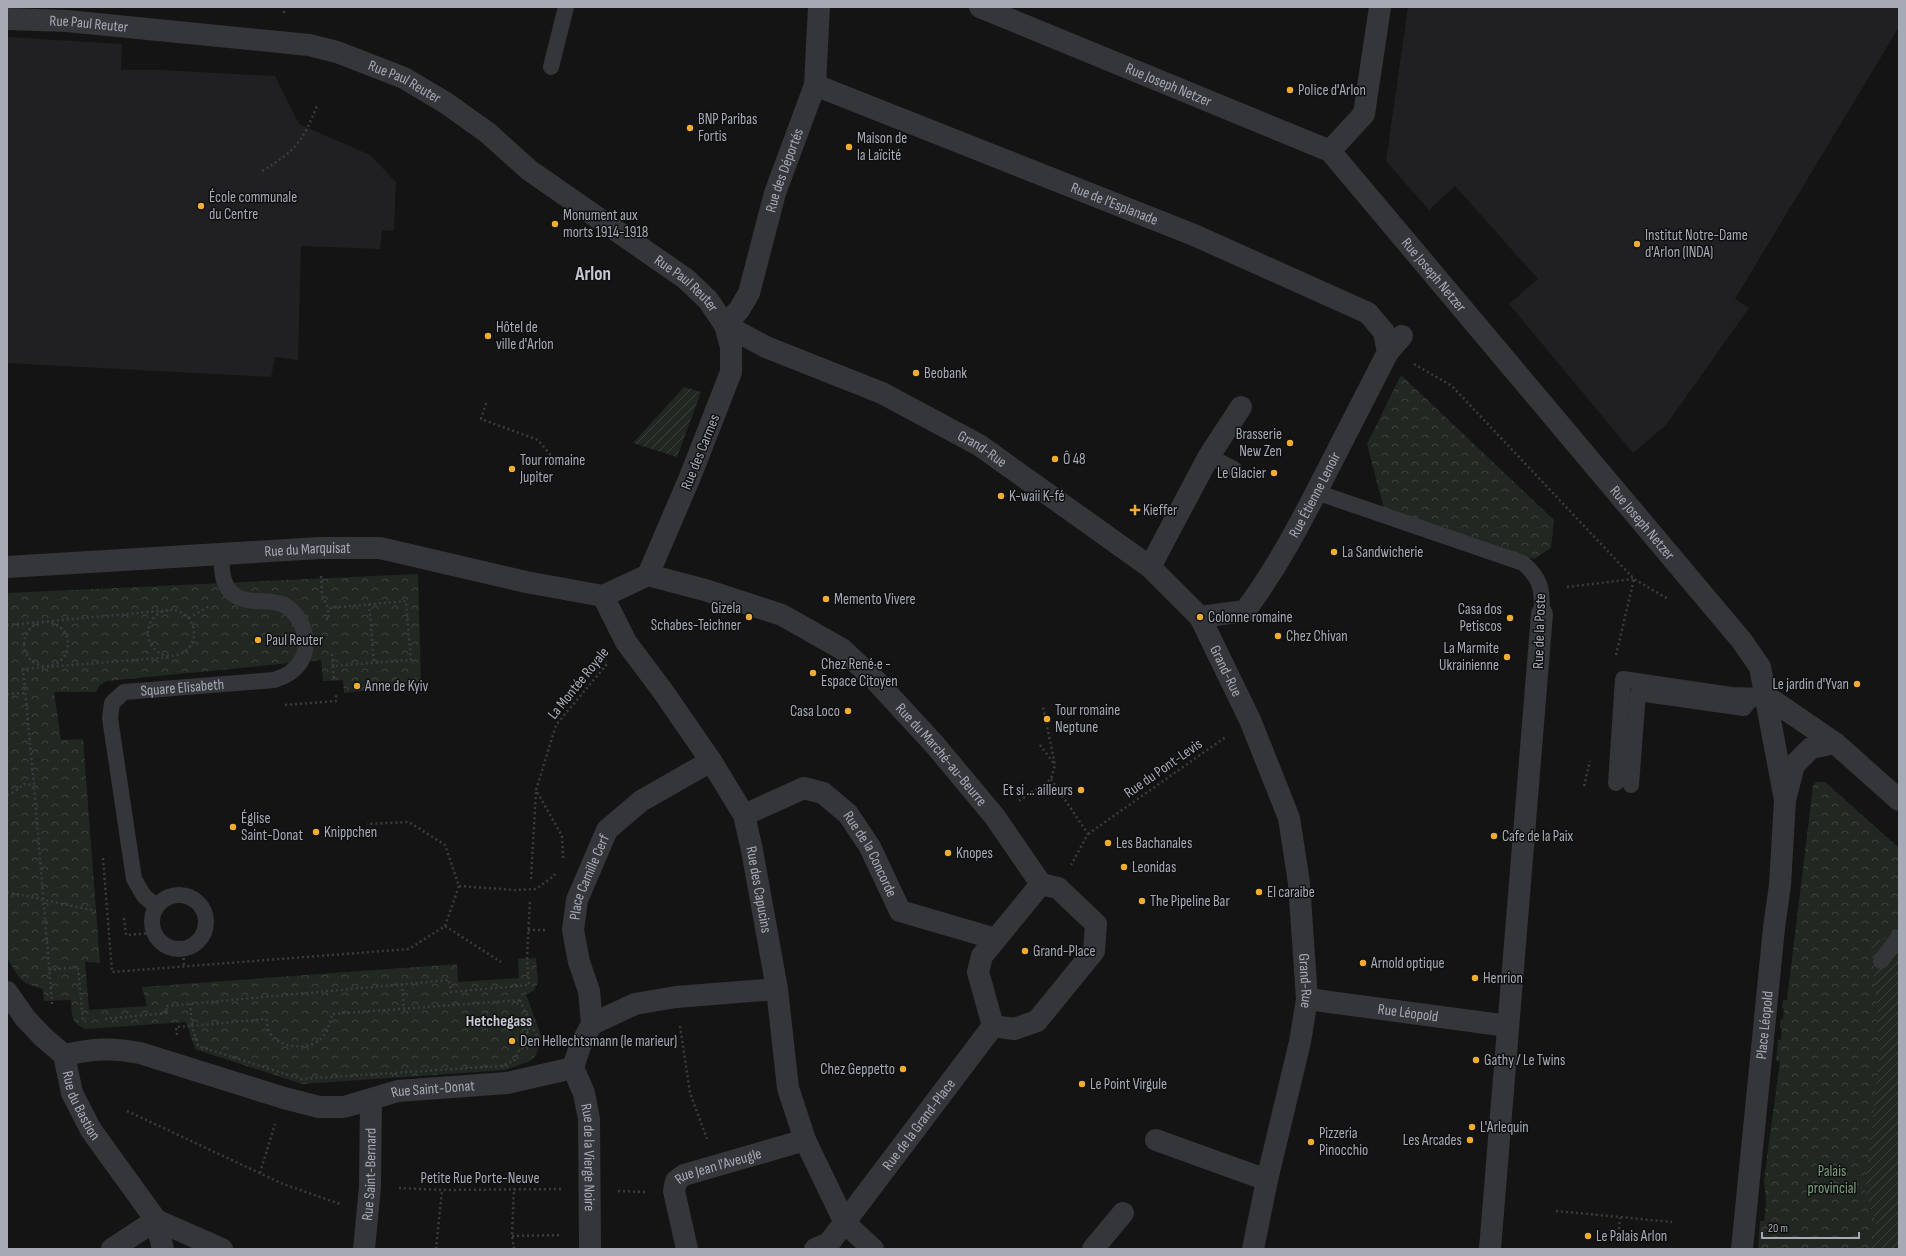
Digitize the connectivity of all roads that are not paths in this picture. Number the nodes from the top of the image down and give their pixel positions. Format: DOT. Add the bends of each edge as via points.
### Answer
graph roads {
  1 [pos="566,7"];
  2 [pos="819,7"];
  3 [pos="980,7"];
  4 [pos="1380,7"];
  5 [pos="7,19"];
  6 [pos="551,67"];
  7 [pos="816,85"];
  8 [pos="1330,151"];
  9 [pos="724,325"];
  10 [pos="1395,344"];
  11 [pos="1241,407"];
  12 [pos="1209,456"];
  13 [pos="1234,469"];
  14 [pos="1316,492"];
  15 [pos="221,554"];
  16 [pos="7,566"];
  17 [pos="1150,567"];
  18 [pos="648,575"];
  19 [pos="603,596"];
  20 [pos="1542,614"];
  21 [pos="1200,617"];
  22 [pos="1766,696"];
  23 [pos="1835,743"];
  24 [pos="711,761"];
  25 [pos="1623,784"];
  26 [pos="1785,800"];
  27 [pos="1899,800"];
  28 [pos="744,815"];
  29 [pos="1050,886"];
  30 [pos="156,906"];
  31 [pos="996,939"];
  32 [pos="1899,939"];
  33 [pos="1881,961"];
  34 [pos="777,989"];
  35 [pos="7,992"];
  36 [pos="1307,999"];
  37 [pos="592,1024"];
  38 [pos="993,1026"];
  39 [pos="1508,1026"];
  40 [pos="64,1055"];
  41 [pos="573,1068"];
  42 [pos="371,1100"];
  43 [pos="805,1140"];
  44 [pos="1156,1140"];
  45 [pos="1267,1180"];
  46 [pos="1123,1213"];
  47 [pos="156,1220"];
  48 [pos="845,1223"];
  49 [pos="590,1241"];
  50 [pos="112,1249"];
  51 [pos="163,1249"];
  52 [pos="222,1249"];
  53 [pos="364,1249"];
  54 [pos="687,1249"];
  55 [pos="815,1249"];
  56 [pos="873,1249"];
  57 [pos="1093,1249"];
  58 [pos="1253,1249"];
  59 [pos="1490,1249"];
  60 [pos="1742,1249"];
  1 -- 6 [label="lane"];
  2 -- 7 [label="street, Rue des Déportés"];
  3 -- 8 [label="street, Rue Joseph Netzer"];
  4 -- 8 [label="street" via="1364,114"];
  5 -- 9 [label="street, Rue Paul Reuter" via="67,21 309,45 337,52 404,78 446,103 488,133 529,170 686,279 708,300"];
  7 -- 9 [label="street, Rue des Déportés" via="776,193 749,293 739,310"];
  7 -- 10 [label="street, Rue de l'Esplanade" via="1194,235 1368,313"];
  8 -- 22 [label="street, Rue Joseph Netzer" via="1742,640 1760,667"];
  9 -- 17 [label="street, Grand-Rue" via="766,347 882,394 979,445"];
  9 -- 18 [label="street, Rue des Carmes" via="731,347 731,372"];
  10 -- 14 [label="street, Rue Étienne Lenoir"];
  11 -- 12 [label="street"];
  12 -- 13 [label="lane"];
  12 -- 17 [label="street"];
  14 -- 20 [label="lane, Rue de la Poste" via="1523,563 1535,574 1542,590"];
  14 -- 21 [label="street, Rue Étienne Lenoir" via="1271,576 1245,611"];
  15 -- 16 [label="street, Rue du Marquisat"];
  15 -- 19 [label="street, Rue du Marquisat" via="320,548 380,548 526,582"];
  15 -- 30 [label="lane, Square Elisabeth" via="223,578 230,592 244,600 271,602 289,608 302,622 306,640 303,658 291,672 274,680 124,692 112,703 110,718 134,879 144,896"];
  17 -- 21 [label="street, Grand-Rue"];
  18 -- 19 [label="street"];
  18 -- 29 [label="street, Rue du Marché-au-Beurre" via="782,615 842,649 930,739"];
  19 -- 24 [label="street, Rue des Capucins" via="626,642"];
  20 -- 39 [label="street, Rue de la Poste"];
  21 -- 36 [label="street, Grand-Rue" via="1250,720 1289,818 1299,883"];
  22 -- 23 [label="street"];
  22 -- 25 [label="lane" via="1750,700 1744,708 1638,693"];
  22 -- 26 [label="street, Rue Joseph Netzer"];
  23 -- 26 [label="street" via="1811,748 1794,765"];
  23 -- 27 [label="street"];
  24 -- 28 [label="street, Rue des Capucins"];
  24 -- 37 [label="street, Place Camille Cerf" via="641,801 607,830 577,900 573,930 579,962 589,991"];
  26 -- 60 [label="street, Place Léopold" via="1780,885"];
  28 -- 31 [label="street, Rue de la Concorde" via="804,788 823,793 848,814 865,840 900,911"];
  28 -- 34 [label="street, Rue des Capucins"];
  29 -- 31 [label="street"];
  29 -- 38 [label="street" via="1096,924 1094,951 1037,1021 1014,1029"];
  30 -- 30 [label="lane" via="170,896 188,896 196,900 206,915 204,933 192,946 174,948 166,945 154,932 152,924"];
  31 -- 38 [label="street" via="982,956 978,972"];
  32 -- 33 [label="lane"];
  34 -- 37 [label="street" via="676,997 635,1004"];
  34 -- 43 [label="street, Rue des Capucins" via="788,1088"];
  35 -- 40 [label="street, Rue du Bastion" via="25,1018"];
  36 -- 39 [label="street, Rue Léopold"];
  36 -- 45 [label="street, Grand-Rue" via="1300,1042"];
  37 -- 41 [label="street" via="580,1046"];
  38 -- 48 [label="street, Rue de la Grand-Place"];
  39 -- 59 [label="street"];
  40 -- 42 [label="street, Rue Saint-Donat" via="89,1049 116,1048 319,1107 344,1107"];
  40 -- 47 [label="street, Rue du Bastion" via="72,1093 91,1130"];
  41 -- 42 [label="street, Rue Saint-Donat" via="507,1082 398,1091"];
  41 -- 49 [label="street, Rue de la Vierge Noire" via="584,1093 589,1119"];
  42 -- 53 [label="street, Rue Saint-Bernard" via="370,1187"];
  43 -- 48 [label="street, Rue des Capucins"];
  43 -- 54 [label="street, Rue Jean l'Aveugle" via="684,1175 676,1181 674,1191"];
  44 -- 45 [label="street"];
  45 -- 58 [label="street, Grand-Rue"];
  46 -- 57 [label="street"];
  47 -- 50 [label="street"];
  47 -- 51 [label="street"];
  47 -- 52 [label="street"];
  48 -- 55 [label="street, Rue de la Grand-Place" via="829,1243"];
  48 -- 56 [label="street, Rue des Capucins"];
}
